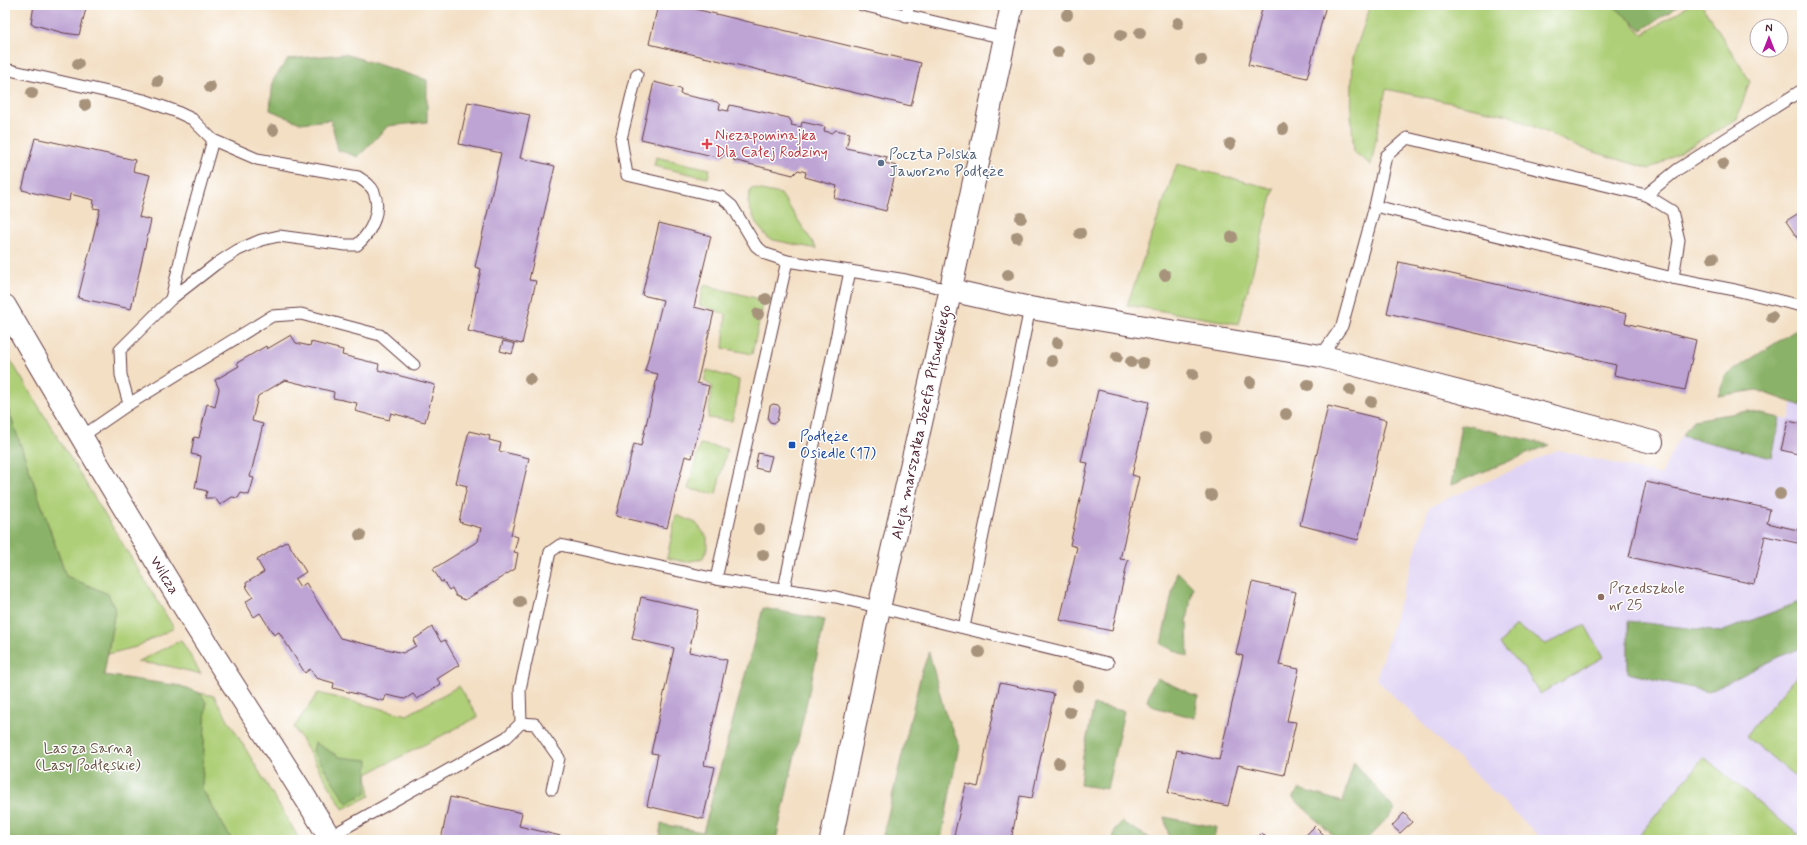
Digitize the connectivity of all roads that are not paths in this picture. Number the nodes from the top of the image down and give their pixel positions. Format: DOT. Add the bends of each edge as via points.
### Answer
graph roads {
  1 [pos="862,5"];
  2 [pos="1012,5"];
  3 [pos="908,10"];
  4 [pos="1004,38"];
  5 [pos="5,69"];
  6 [pos="637,74"];
  7 [pos="1802,90"];
  8 [pos="213,140"];
  9 [pos="1646,195"];
  10 [pos="1375,206"];
  11 [pos="787,261"];
  12 [pos="850,271"];
  13 [pos="1673,278"];
  14 [pos="950,290"];
  15 [pos="171,299"];
  16 [pos="5,306"];
  17 [pos="1802,306"];
  18 [pos="1030,308"];
  19 [pos="1321,356"];
  20 [pos="414,365"];
  21 [pos="129,404"];
  22 [pos="82,437"];
  23 [pos="1652,442"];
  24 [pos="716,579"];
  25 [pos="784,589"];
  26 [pos="879,608"];
  27 [pos="964,627"];
  28 [pos="1108,663"];
  29 [pos="521,723"];
  30 [pos="552,789"];
  31 [pos="330,838"];
  32 [pos="831,840"];
  1 -- 3 [label="lane"];
  2 -- 4 [label="street, Aleja marszałka Józefa Piłsudskiego"];
  3 -- 4 [label="lane"];
  4 -- 14 [label="street, Aleja marszałka Józefa Piłsudskiego"];
  5 -- 8 [label="lane" via="144,100 192,119"];
  6 -- 11 [label="lane" via="621,139 627,175 721,198 732,206 756,246 766,254"];
  7 -- 9 [label="lane" via="1677,170"];
  8 -- 15 [label="lane"];
  8 -- 15 [label="lane" via="257,159 358,177 374,192 374,219 365,238 357,245 279,236 261,240 216,264"];
  9 -- 10 [label="lane" via="1407,138 1386,156"];
  9 -- 13 [label="lane" via="1672,211 1679,240"];
  10 -- 13 [label="lane"];
  10 -- 19 [label="lane" via="1342,326"];
  11 -- 12 [label="lane"];
  11 -- 24 [label="lane"];
  12 -- 14 [label="lane"];
  12 -- 25 [label="lane"];
  13 -- 17 [label="lane"];
  14 -- 18 [label="street"];
  14 -- 26 [label="street, Aleja marszałka Józefa Piłsudskiego"];
  15 -- 21 [label="lane" via="120,350 121,375"];
  16 -- 22 [label="street, Wilcza"];
  18 -- 19 [label="street"];
  18 -- 27 [label="lane"];
  19 -- 23 [label="street"];
  20 -- 21 [label="lane" via="380,336 301,314 272,316"];
  21 -- 22 [label="lane"];
  22 -- 31 [label="street, Wilcza" via="195,625"];
  24 -- 25 [label="lane"];
  24 -- 29 [label="lane" via="560,545 550,552 520,689"];
  25 -- 26 [label="lane" via="836,597"];
  26 -- 27 [label="lane"];
  26 -- 32 [label="street, Aleja marszałka Józefa Piłsudskiego"];
  27 -- 28 [label="lane"];
  29 -- 30 [label="lane" via="535,724 559,758"];
  29 -- 31 [label="lane" via="507,737"];
}
